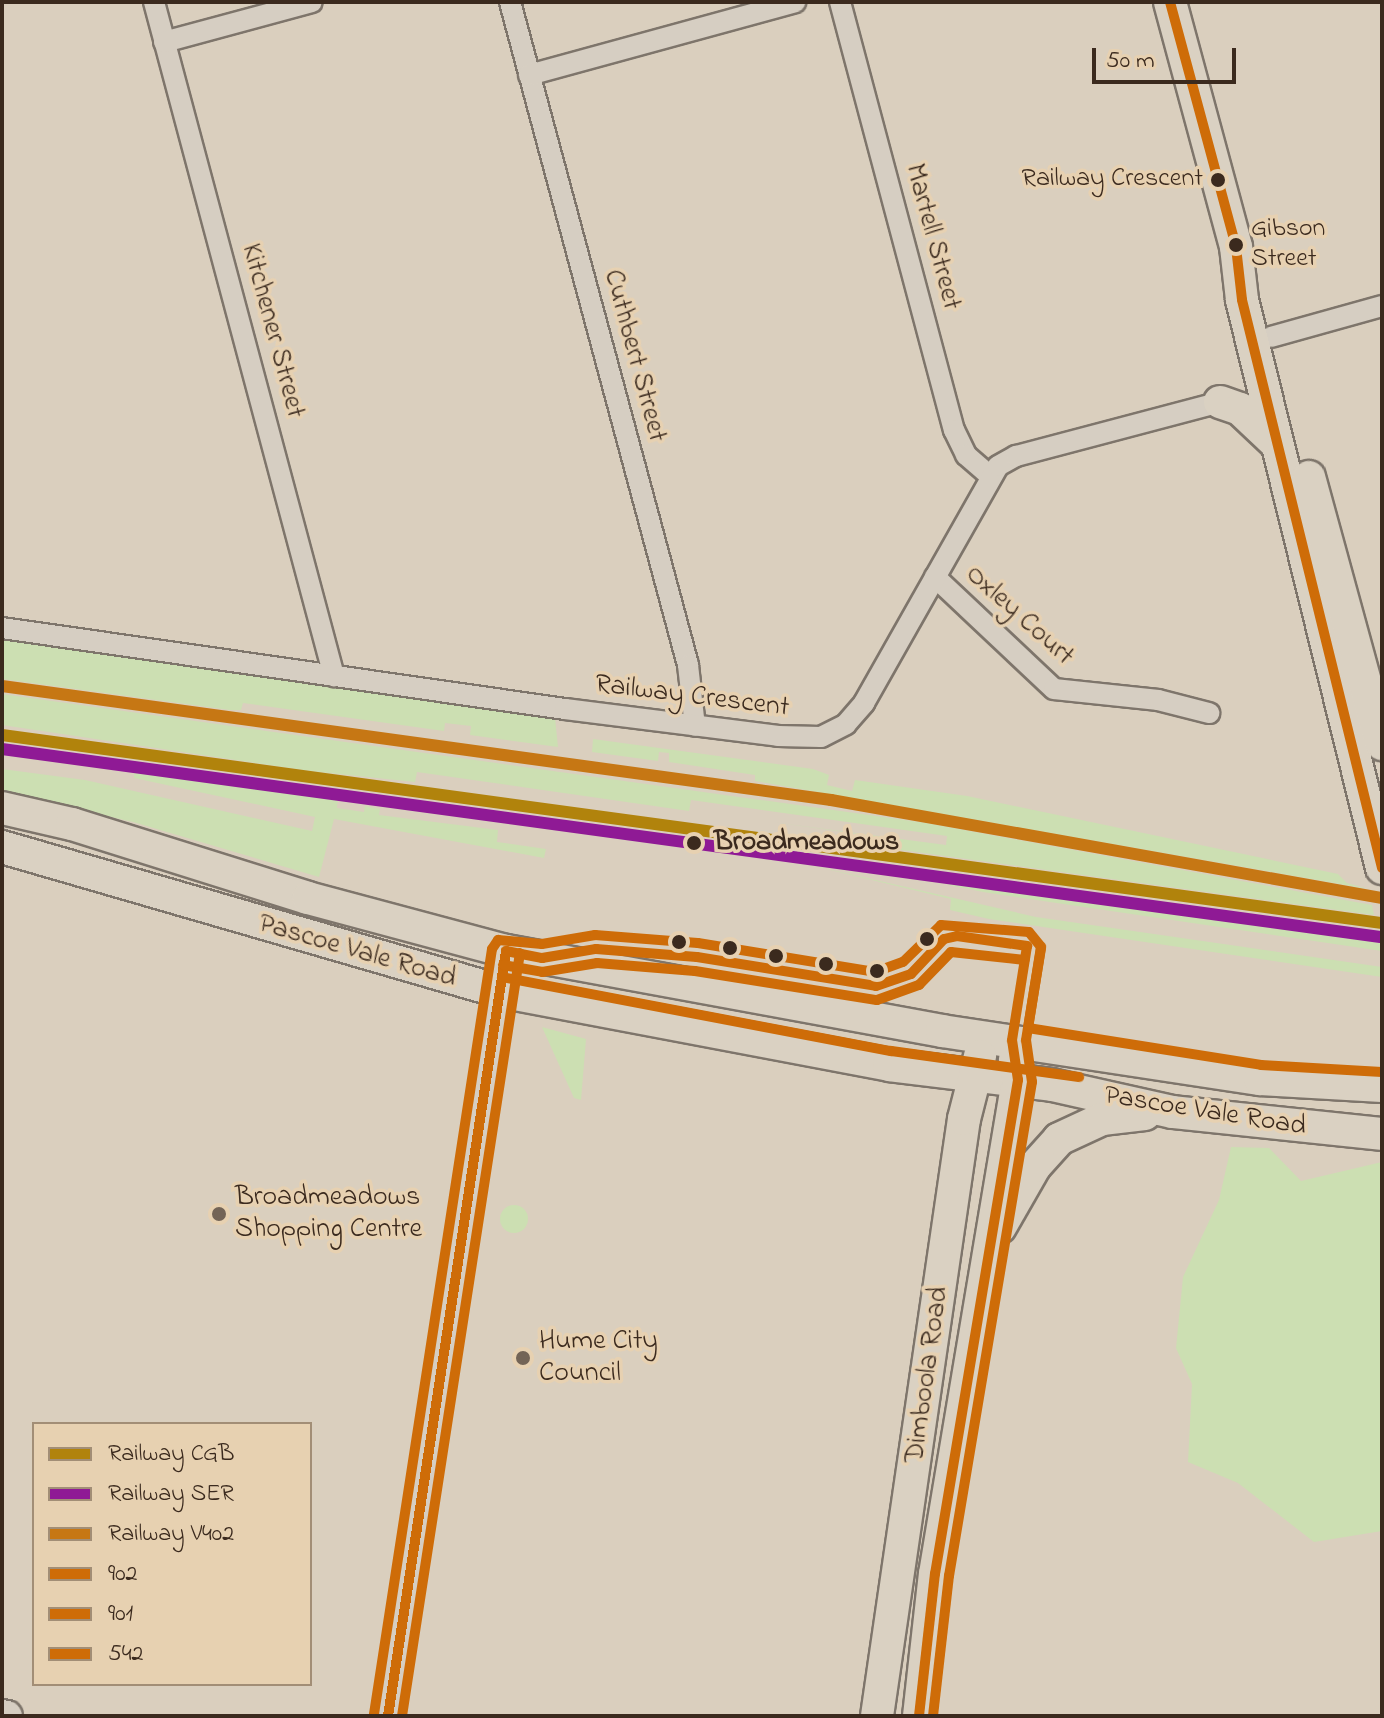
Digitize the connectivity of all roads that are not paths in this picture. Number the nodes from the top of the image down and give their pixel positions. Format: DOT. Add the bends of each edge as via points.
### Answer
graph roads {
  1 [pos="154,2"];
  2 [pos="312,2"];
  3 [pos="510,2"];
  4 [pos="795,2"];
  5 [pos="840,2"];
  6 [pos="1170,2"];
  7 [pos="164,42"];
  8 [pos="529,75"];
  9 [pos="1382,306"];
  10 [pos="1262,341"];
  11 [pos="1220,402"];
  12 [pos="1280,449"];
  13 [pos="990,476"];
  14 [pos="935,577"];
  15 [pos="2,628"];
  16 [pos="334,676"];
  17 [pos="1209,713"];
  18 [pos="695,726"];
  19 [pos="1382,744"];
  20 [pos="2,808"];
  21 [pos="2,847"];
  22 [pos="1380,861"];
  23 [pos="506,951"];
  24 [pos="499,991"];
  25 [pos="1000,1038"];
  26 [pos="972,1075"];
  27 [pos="1018,1080"];
  28 [pos="1382,1086"];
  29 [pos="1173,1112"];
  30 [pos="1382,1134"];
  31 [pos="986,1254"];
  32 [pos="388,1716"];
  33 [pos="877,1716"];
  34 [pos="919,1716"];
  1 -- 7 [label="street, Kitchener Street"];
  2 -- 7 [label="street"];
  3 -- 8 [label="street, Cuthbert Street"];
  4 -- 8 [label="street"];
  5 -- 13 [label="street, Martell Street" via="954,430 966,455"];
  6 -- 10 [label="main road"];
  7 -- 16 [label="street, Kitchener Street"];
  8 -- 18 [label="street, Cuthbert Street" via="688,665"];
  9 -- 10 [label="street"];
  10 -- 11 [label="main road" via="1250,375"];
  10 -- 12 [label="main road"];
  10 -- 19 [label="main road"];
  11 -- 12 [label="main road" via="1260,424"];
  11 -- 13 [label="street, Railway Crescent" via="1016,456"];
  12 -- 22 [label="main road"];
  13 -- 14 [label="street, Railway Crescent"];
  14 -- 17 [label="street, Oxley Court" via="1054,689 1158,700"];
  14 -- 18 [label="street, Railway Crescent" via="864,703 833,733 797,739"];
  15 -- 16 [label="street, Railway Crescent"];
  16 -- 18 [label="street, Railway Crescent"];
  20 -- 23 [label="main road, Pascoe Vale Road"];
  21 -- 24 [label="main road, Pascoe Vale Road"];
  23 -- 24 [label="street"];
  23 -- 25 [label="main road, Pascoe Vale Road"];
  24 -- 26 [label="main road, Pascoe Vale Road" via="889,1065"];
  24 -- 32 [label="street"];
  25 -- 26 [label="main road, Dimboola Road"];
  25 -- 27 [label="main road, Dimboola Road"];
  25 -- 28 [label="main road, Pascoe Vale Road" via="1260,1079"];
  26 -- 27 [label="main road, Pascoe Vale Road"];
  26 -- 33 [label="main road, Dimboola Road"];
  27 -- 29 [label="main road, Pascoe Vale Road"];
  27 -- 31 [label="main road, Dimboola Road"];
  29 -- 30 [label="main road, Pascoe Vale Road"];
  29 -- 31 [label="main road" via="1102,1119 1059,1139 1035,1166"];
  31 -- 34 [label="main road, Dimboola Road" via="935,1574"];
}
